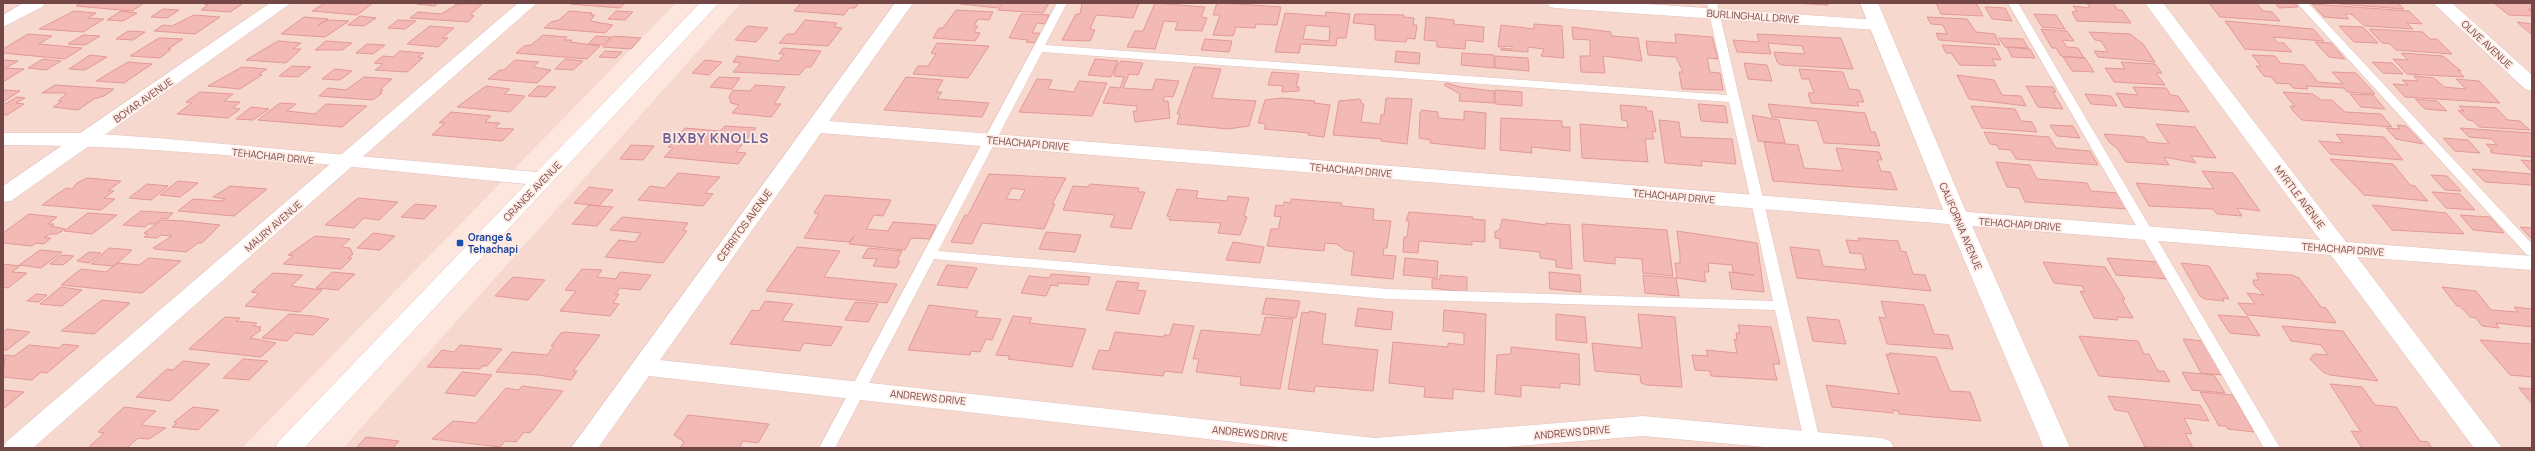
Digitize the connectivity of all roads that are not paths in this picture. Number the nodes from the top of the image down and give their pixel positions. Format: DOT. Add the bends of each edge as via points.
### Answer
graph roads {
  1 [pos="36,3"];
  2 [pos="282,3"];
  3 [pos="528,3"];
  4 [pos="710,3"];
  5 [pos="904,3"];
  6 [pos="1062,3"];
  7 [pos="1556,3"];
  8 [pos="1869,3"];
  9 [pos="2013,3"];
  10 [pos="2154,3"];
  11 [pos="2302,3"];
  12 [pos="2442,3"];
  13 [pos="1714,8"];
  14 [pos="3,22"];
  15 [pos="1878,25"];
  16 [pos="1038,48"];
  17 [pos="2532,86"];
  18 [pos="1734,99"];
  19 [pos="815,126"];
  20 [pos="3,139"];
  21 [pos="86,139"];
  22 [pos="990,140"];
  23 [pos="347,163"];
  24 [pos="543,179"];
  25 [pos="3,196"];
  26 [pos="1758,203"];
  27 [pos="1958,219"];
  28 [pos="2148,232"];
  29 [pos="2340,249"];
  30 [pos="2532,252"];
  31 [pos="929,254"];
  32 [pos="2532,263"];
  33 [pos="1781,306"];
  34 [pos="643,367"];
  35 [pos="857,390"];
  36 [pos="1812,441"];
  37 [pos="16,448"];
  38 [pos="288,448"];
  39 [pos="584,448"];
  40 [pos="827,448"];
  41 [pos="1882,448"];
  42 [pos="2056,448"];
  43 [pos="2272,448"];
  44 [pos="2489,448"];
  1 -- 14 [label="street"];
  2 -- 21 [label="street, BOYAR AVENUE"];
  3 -- 23 [label="street, MAURY AVENUE"];
  4 -- 24 [label="street, ORANGE AVENUE"];
  5 -- 19 [label="street, CERRITOS AVENUE"];
  6 -- 16 [label="lane"];
  7 -- 13 [label="street, BURLINGHALL DRIVE"];
  8 -- 15 [label="street, CALIFORNIA AVENUE"];
  9 -- 28 [label="lane"];
  10 -- 29 [label="street, MYRTLE AVENUE"];
  11 -- 30 [label="lane"];
  12 -- 17 [label="street, OLIVE AVENUE"];
  13 -- 15 [label="street, BURLINGHALL DRIVE"];
  13 -- 18 [label="lane"];
  15 -- 27 [label="street, CALIFORNIA AVENUE"];
  16 -- 18 [label="lane"];
  16 -- 22 [label="lane"];
  18 -- 26 [label="lane"];
  19 -- 22 [label="street, TEHACHAPI DRIVE"];
  19 -- 34 [label="street, CERRITOS AVENUE"];
  20 -- 21 [label="street, TEHACHAPI DRIVE"];
  21 -- 23 [label="street, TEHACHAPI DRIVE"];
  21 -- 25 [label="street, BOYAR AVENUE"];
  22 -- 26 [label="street, TEHACHAPI DRIVE"];
  22 -- 31 [label="lane"];
  23 -- 24 [label="street, TEHACHAPI DRIVE"];
  23 -- 37 [label="street, MAURY AVENUE"];
  24 -- 38 [label="street, ORANGE AVENUE"];
  26 -- 27 [label="street, TEHACHAPI DRIVE"];
  26 -- 33 [label="lane"];
  27 -- 28 [label="street, TEHACHAPI DRIVE"];
  27 -- 42 [label="street, CALIFORNIA AVENUE"];
  28 -- 29 [label="street, TEHACHAPI DRIVE"];
  28 -- 43 [label="lane"];
  29 -- 32 [label="street, TEHACHAPI DRIVE"];
  29 -- 44 [label="street, MYRTLE AVENUE"];
  31 -- 33 [label="lane" via="1388,294"];
  31 -- 35 [label="lane"];
  33 -- 36 [label="lane"];
  34 -- 35 [label="street, ANDREWS DRIVE"];
  34 -- 39 [label="street, CERRITOS AVENUE"];
  35 -- 36 [label="street, ANDREWS DRIVE" via="1375,448 1643,426"];
  35 -- 40 [label="lane"];
  36 -- 41 [label="street, ANDREWS DRIVE"];
}
